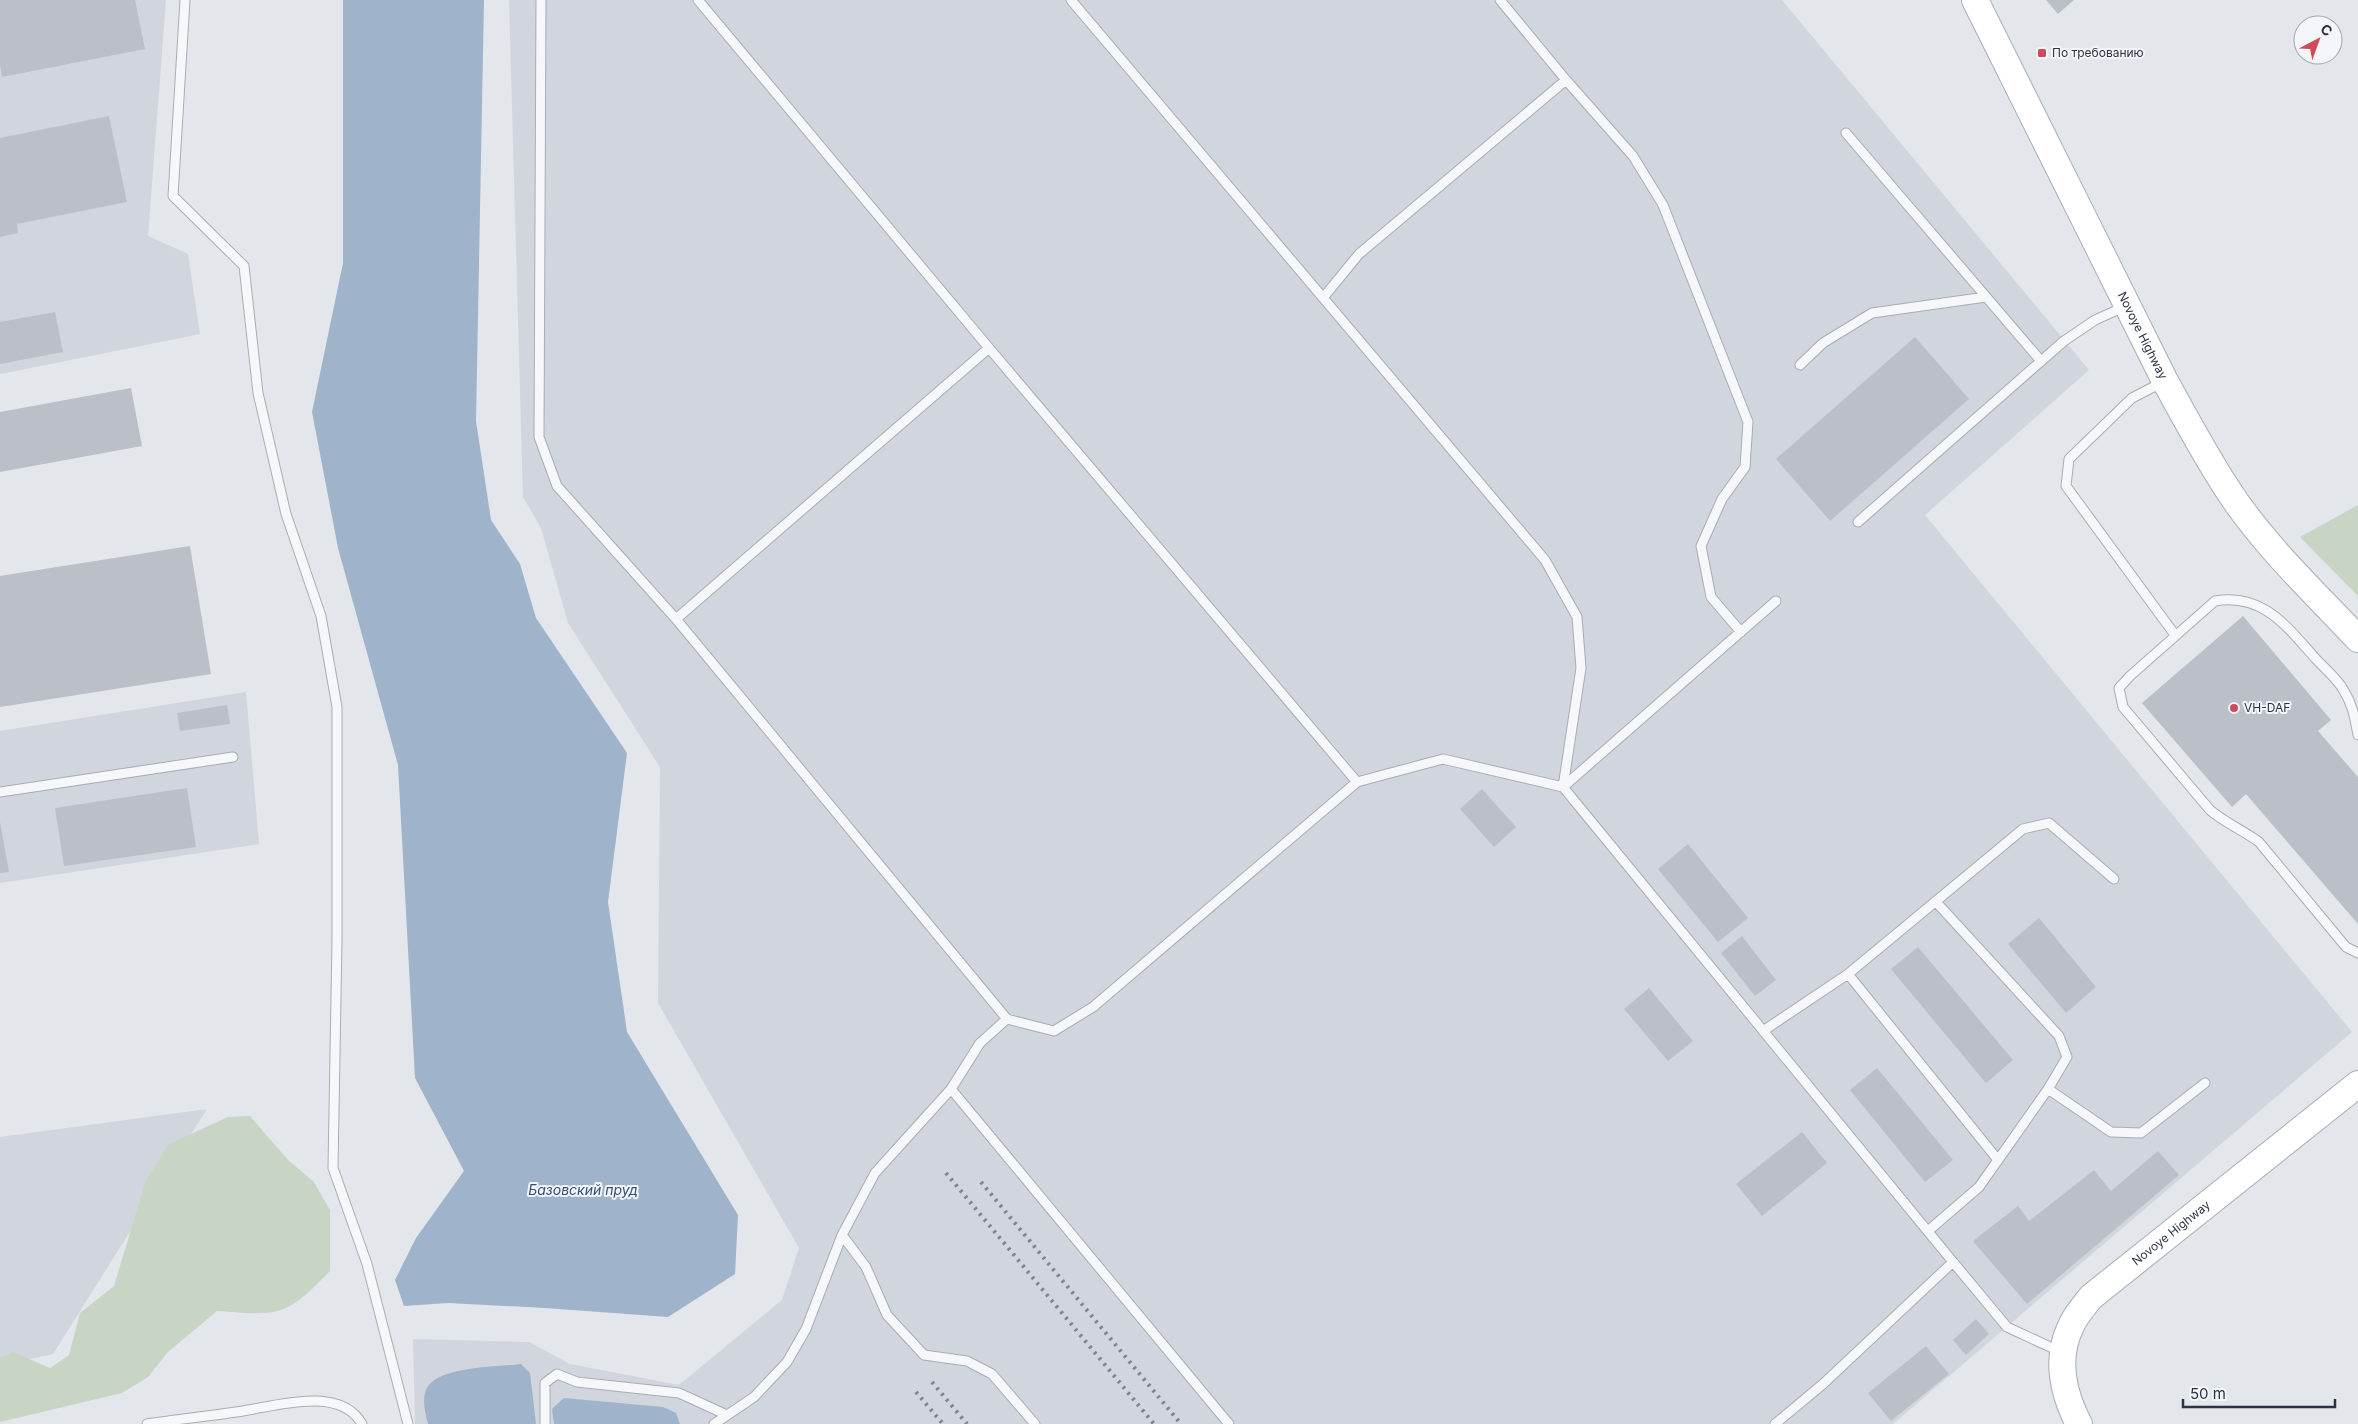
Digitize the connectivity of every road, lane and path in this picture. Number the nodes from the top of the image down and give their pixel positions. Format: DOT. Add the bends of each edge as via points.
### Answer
graph roads {
  1 [pos="185,0"];
  2 [pos="541,0"];
  3 [pos="698,0"];
  4 [pos="1070,0"];
  5 [pos="1500,0"];
  6 [pos="1975,0"];
  7 [pos="1566,80"];
  8 [pos="1846,133"];
  9 [pos="1986,297"];
  10 [pos="1322,298"];
  11 [pos="2128,304"];
  12 [pos="989,348"];
  13 [pos="2042,361"];
  14 [pos="1800,365"];
  15 [pos="2165,380"];
  16 [pos="1858,522"];
  17 [pos="1776,601"];
  18 [pos="676,619"];
  19 [pos="1741,632"];
  20 [pos="2175,635"];
  21 [pos="2358,639"];
  22 [pos="2358,735"];
  23 [pos="233,757"];
  24 [pos="1358,782"];
  25 [pos="1563,787"];
  26 [pos="0,792"];
  27 [pos="2114,879"];
  28 [pos="1937,903"];
  29 [pos="2358,953"];
  30 [pos="1848,974"];
  31 [pos="1007,1019"];
  32 [pos="1764,1031"];
  33 [pos="2205,1083"];
  34 [pos="2358,1084"];
  35 [pos="951,1089"];
  36 [pos="2048,1089"];
  37 [pos="1998,1160"];
  38 [pos="1928,1231"];
  39 [pos="842,1235"];
  40 [pos="1953,1262"];
  41 [pos="2063,1353"];
  42 [pos="727,1416"];
  43 [pos="147,1424"];
  44 [pos="362,1424"];
  45 [pos="408,1424"];
  46 [pos="545,1424"];
  47 [pos="714,1424"];
  48 [pos="1035,1424"];
  49 [pos="1230,1424"];
  50 [pos="1775,1424"];
  51 [pos="2079,1424"];
  1 -- 45 [label="lane" via="173,196 244,266 258,393 286,514 321,616 336,707 337,940 333,1168 367,1264"];
  2 -- 18 [label="lane" via="539,437 557,486"];
  3 -- 12 [label="lane"];
  4 -- 10 [label="lane"];
  5 -- 7 [label="lane"];
  6 -- 11 [label="main road, Novoye Highway"];
  7 -- 10 [label="lane" via="1358,254"];
  7 -- 19 [label="lane" via="1633,156 1662,205 1748,422 1744,467 1722,499 1702,546 1711,597"];
  8 -- 9 [label="lane"];
  9 -- 13 [label="lane"];
  9 -- 14 [label="lane" via="1872,313 1823,343"];
  10 -- 25 [label="lane" via="1546,560 1577,616 1581,668"];
  11 -- 13 [label="lane" via="2095,320"];
  11 -- 15 [label="main road, Novoye Highway"];
  12 -- 18 [label="lane"];
  12 -- 24 [label="lane"];
  13 -- 16 [label="lane"];
  15 -- 20 [label="lane" via="2132,398 2069,459 2066,486"];
  15 -- 21 [label="main road, Novoye Highway" via="2232,497 2278,553"];
  17 -- 19 [label="lane"];
  18 -- 31 [label="lane"];
  19 -- 25 [label="lane"];
  20 -- 22 [label="lane" via="2215,601 2233,598 2260,606 2279,619 2344,689 2354,711"];
  20 -- 29 [label="lane" via="2119,688 2123,707 2210,810 2258,842 2346,947"];
  23 -- 26 [label="lane"];
  24 -- 25 [label="lane" via="1443,758"];
  24 -- 31 [label="lane" via="1093,1007 1054,1031"];
  25 -- 32 [label="lane"];
  27 -- 28 [label="lane" via="2049,823 2022,829"];
  28 -- 30 [label="lane"];
  28 -- 36 [label="lane" via="2059,1036 2067,1058"];
  30 -- 32 [label="lane"];
  30 -- 37 [label="lane"];
  31 -- 35 [label="lane" via="980,1043"];
  32 -- 38 [label="lane"];
  33 -- 36 [label="lane" via="2141,1133 2111,1132"];
  34 -- 41 [label="main road, Novoye Highway" via="2091,1297 2071,1326"];
  35 -- 39 [label="lane" via="875,1173"];
  35 -- 49 [label="lane"];
  36 -- 37 [label="lane"];
  37 -- 38 [label="lane" via="1979,1187"];
  38 -- 40 [label="lane"];
  39 -- 42 [label="lane" via="806,1329 787,1362 754,1397"];
  39 -- 48 [label="lane" via="866,1267 886,1315 924,1356 967,1361 992,1374"];
  40 -- 41 [label="lane" via="2007,1327"];
  40 -- 50 [label="lane"];
  41 -- 51 [label="main road, Novoye Highway" via="2062,1381"];
  42 -- 46 [label="lane" via="679,1393 577,1382 557,1374 545,1383"];
  42 -- 47 [label="lane"];
  43 -- 44 [label="lane" via="297,1400 343,1407"];
}
